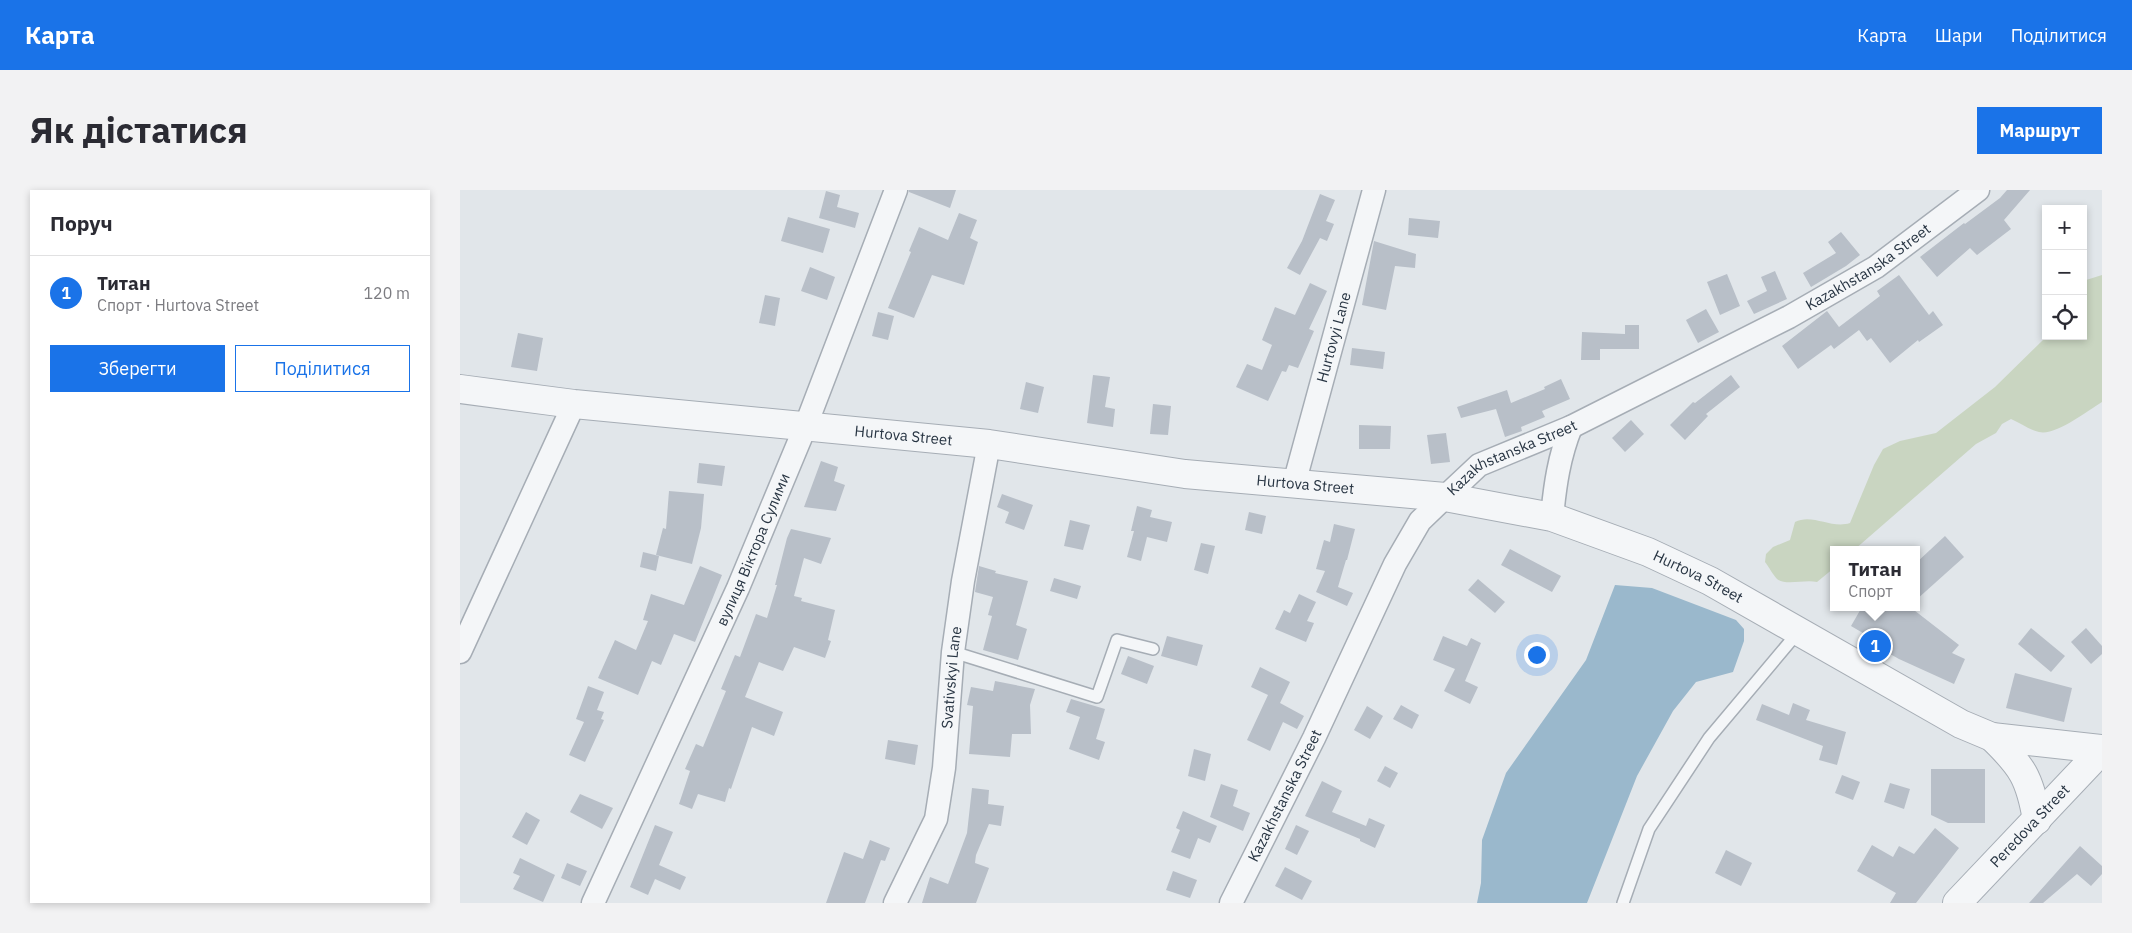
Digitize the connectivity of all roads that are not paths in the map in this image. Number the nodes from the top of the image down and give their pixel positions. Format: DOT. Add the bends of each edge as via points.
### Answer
graph roads {
  1 [pos="896,190"];
  2 [pos="1374,190"];
  3 [pos="1978,190"];
  4 [pos="460,389"];
  5 [pos="574,404"];
  6 [pos="806,425"];
  7 [pos="1571,427"];
  8 [pos="989,444"];
  9 [pos="1294,484"];
  10 [pos="1445,497"];
  11 [pos="1552,517"];
  12 [pos="1799,631"];
  13 [pos="1153,648"];
  14 [pos="460,652"];
  15 [pos="953,652"];
  16 [pos="1992,737"];
  17 [pos="2102,749"];
  18 [pos="2037,820"];
  19 [pos="593,903"];
  20 [pos="895,903"];
  21 [pos="1230,903"];
  22 [pos="1623,903"];
  23 [pos="1957,903"];
  1 -- 6 [label="street, вулиця Віктора Сулими"];
  2 -- 9 [label="street, Hurtovyi Lane"];
  3 -- 7 [label="street, Kazakhstanska Street" via="1876,267 1789,318"];
  4 -- 5 [label="street, Hurtova Street"];
  5 -- 6 [label="street, Hurtova Street"];
  5 -- 14 [label="street"];
  6 -- 8 [label="street, Hurtova Street"];
  6 -- 19 [label="street, вулиця Віктора Сулими" via="738,588"];
  7 -- 10 [label="street, Kazakhstanska Street" via="1479,465"];
  7 -- 11 [label="street" via="1556,474"];
  8 -- 9 [label="street, Hurtova Street" via="1185,474"];
  8 -- 15 [label="street, Svativskyi Lane"];
  9 -- 10 [label="street, Hurtova Street"];
  10 -- 11 [label="street, Hurtova Street"];
  10 -- 21 [label="street, Kazakhstanska Street" via="1420,521 1395,564 1314,738"];
  11 -- 12 [label="street, Hurtova Street" via="1648,552 1710,581"];
  12 -- 16 [label="street, Hurtova Street" via="1961,724"];
  12 -- 22 [label="lane" via="1709,738 1649,829"];
  13 -- 15 [label="lane" via="1117,640 1096,697"];
  15 -- 20 [label="street, Svativskyi Lane" via="944,768 936,818"];
  16 -- 17 [label="street, Hurtova Street"];
  16 -- 18 [label="street" via="2015,759 2026,778"];
  17 -- 18 [label="street, Peredova Street"];
  18 -- 23 [label="street, Peredova Street"];
}
